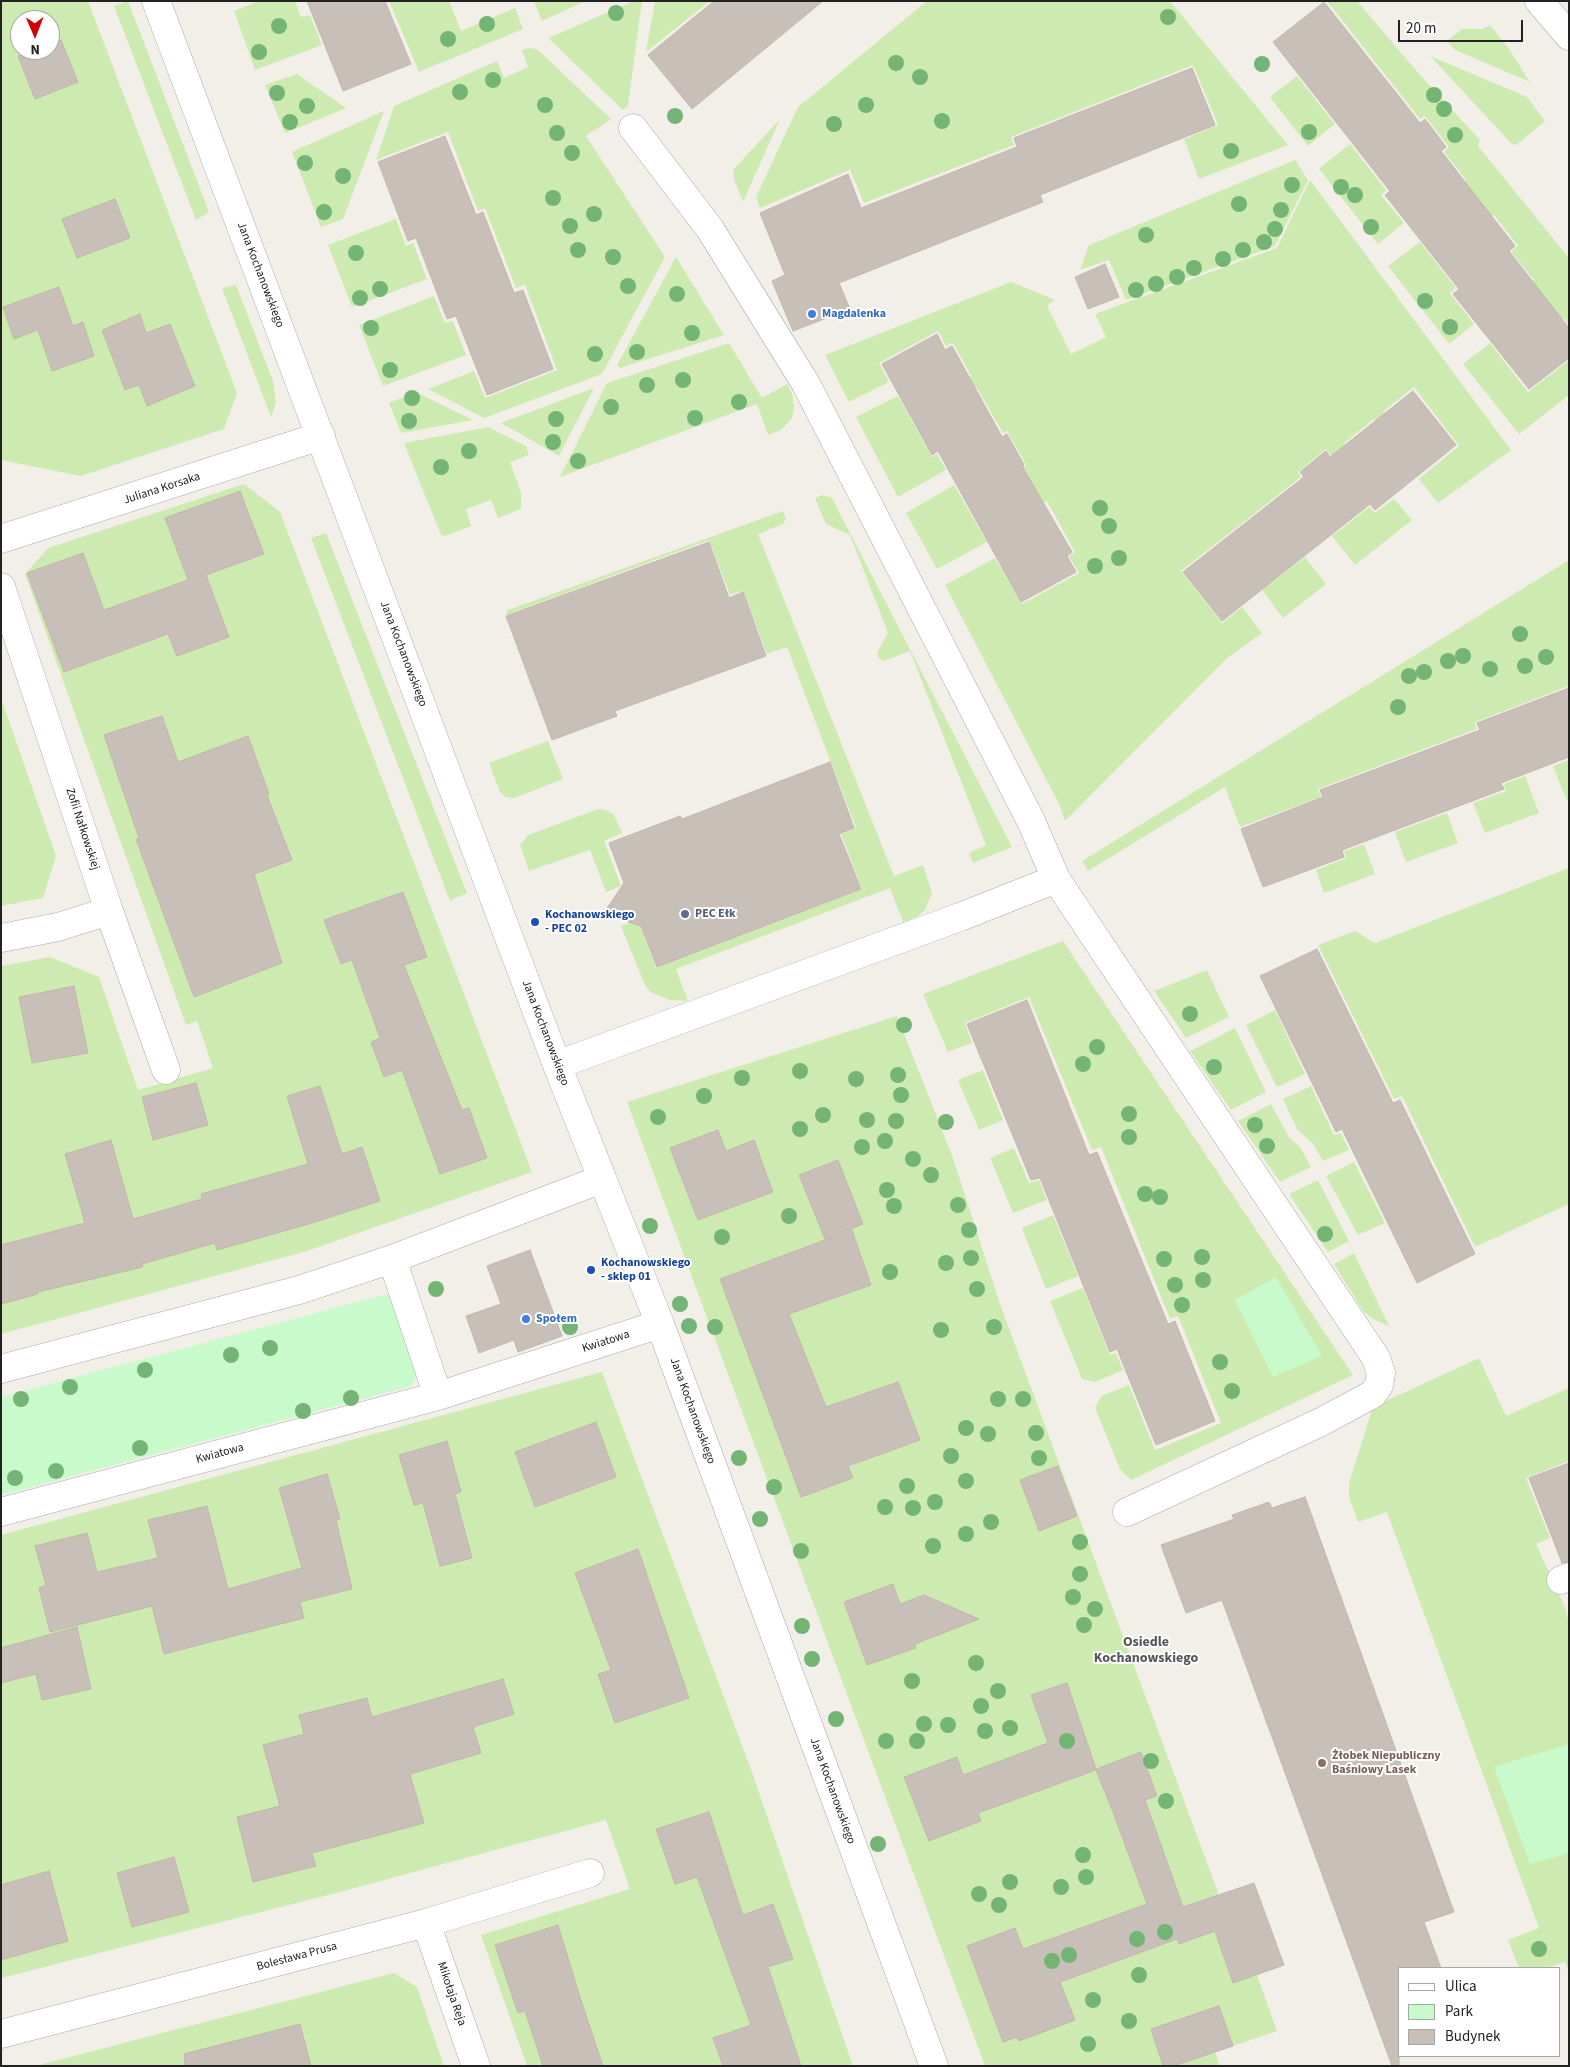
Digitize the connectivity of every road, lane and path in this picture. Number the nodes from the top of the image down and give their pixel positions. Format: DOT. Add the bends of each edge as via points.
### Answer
graph roads {
  1 [pos="156,1"];
  2 [pos="1539,1"];
  3 [pos="1569,36"];
  4 [pos="633,128"];
  5 [pos="321,436"];
  6 [pos="1,539"];
  7 [pos="1,587"];
  8 [pos="1056,879"];
  9 [pos="109,912"];
  10 [pos="1,938"];
  11 [pos="557,1065"];
  12 [pos="166,1070"];
  13 [pos="602,1179"];
  14 [pos="392,1259"];
  15 [pos="660,1324"];
  16 [pos="1,1369"];
  17 [pos="438,1396"];
  18 [pos="1,1512"];
  19 [pos="1127,1512"];
  20 [pos="590,1873"];
  21 [pos="426,1923"];
  22 [pos="1,2034"];
  23 [pos="476,2066"];
  24 [pos="934,2066"];
  1 -- 5 [label="street, Jana Kochanowskiego"];
  2 -- 3 [label="street"];
  4 -- 8 [label="street" via="710,229 806,384 1031,821"];
  5 -- 6 [label="street, Juliana Korsaka"];
  5 -- 11 [label="street, Jana Kochanowskiego"];
  7 -- 9 [label="street, Zofii Nałkowskiej"];
  8 -- 11 [label="street"];
  8 -- 19 [label="street" via="1376,1358 1381,1373 1373,1394 1321,1422"];
  9 -- 10 [label="street" via="58,927"];
  9 -- 12 [label="street, Zofii Nałkowskiej"];
  11 -- 13 [label="street, Jana Kochanowskiego"];
  13 -- 14 [label="street"];
  13 -- 15 [label="street, Jana Kochanowskiego"];
  14 -- 16 [label="street" via="299,1290"];
  14 -- 17 [label="street"];
  15 -- 17 [label="street, Kwiatowa"];
  15 -- 24 [label="street, Jana Kochanowskiego"];
  17 -- 18 [label="street, Kwiatowa"];
  20 -- 21 [label="street, Bolesława Prusa"];
  21 -- 22 [label="street, Bolesława Prusa"];
  21 -- 23 [label="street, Mikołaja Reja"];
}
